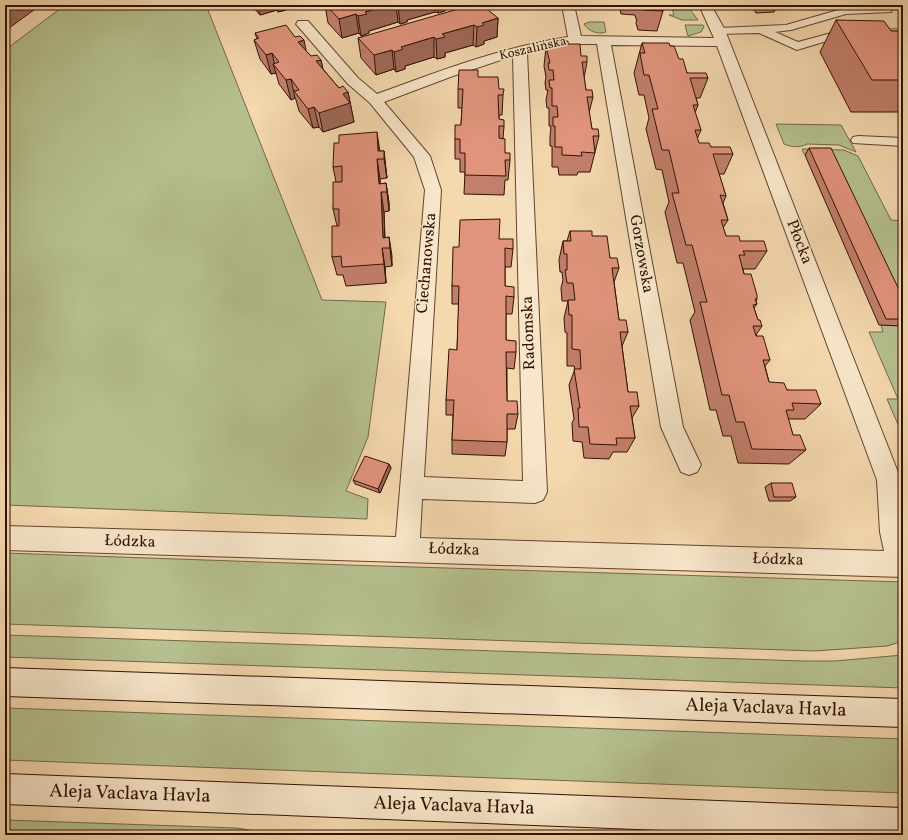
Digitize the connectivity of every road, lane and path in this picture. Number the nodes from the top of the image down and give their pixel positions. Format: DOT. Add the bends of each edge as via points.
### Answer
graph roads {
  1 [pos="568,5"];
  2 [pos="705,5"];
  3 [pos="887,10"];
  4 [pos="303,24"];
  5 [pos="760,30"];
  6 [pos="903,32"];
  7 [pos="720,37"];
  8 [pos="575,40"];
  9 [pos="603,40"];
  10 [pos="520,51"];
  11 [pos="375,100"];
  12 [pos="858,140"];
  13 [pos="903,142"];
  14 [pos="689,465"];
  15 [pos="411,488"];
  16 [pos="896,488"];
  17 [pos="5,538"];
  18 [pos="407,549"];
  19 [pos="901,564"];
  20 [pos="5,682"];
  21 [pos="903,713"];
  22 [pos="5,789"];
  23 [pos="903,824"];
  1 -- 8 [label="street"];
  2 -- 7 [label="street, Płocka"];
  3 -- 5 [label="lane" via="845,11 787,28"];
  4 -- 11 [label="street, Ciechanowska" via="353,81"];
  5 -- 6 [label="lane" via="797,46 839,34"];
  5 -- 7 [label="lane"];
  7 -- 9 [label="street, Koszalińska"];
  7 -- 16 [label="street, Płocka"];
  8 -- 9 [label="street, Koszalińska"];
  8 -- 10 [label="street, Koszalińska"];
  9 -- 14 [label="street, Gorzowska" via="672,427"];
  10 -- 11 [label="street, Koszalińska"];
  10 -- 15 [label="street, Radomska" via="535,492"];
  11 -- 15 [label="street, Ciechanowska" via="422,156 433,190"];
  12 -- 13 [label="lane"];
  15 -- 18 [label="street, Ciechanowska"];
  16 -- 19 [label="street, Płocka" via="892,532"];
  17 -- 18 [label="street, Łódzka"];
  18 -- 19 [label="street, Łódzka"];
  20 -- 21 [label="street, Aleja Vaclava Havla"];
  22 -- 23 [label="street, Aleja Vaclava Havla"];
}
